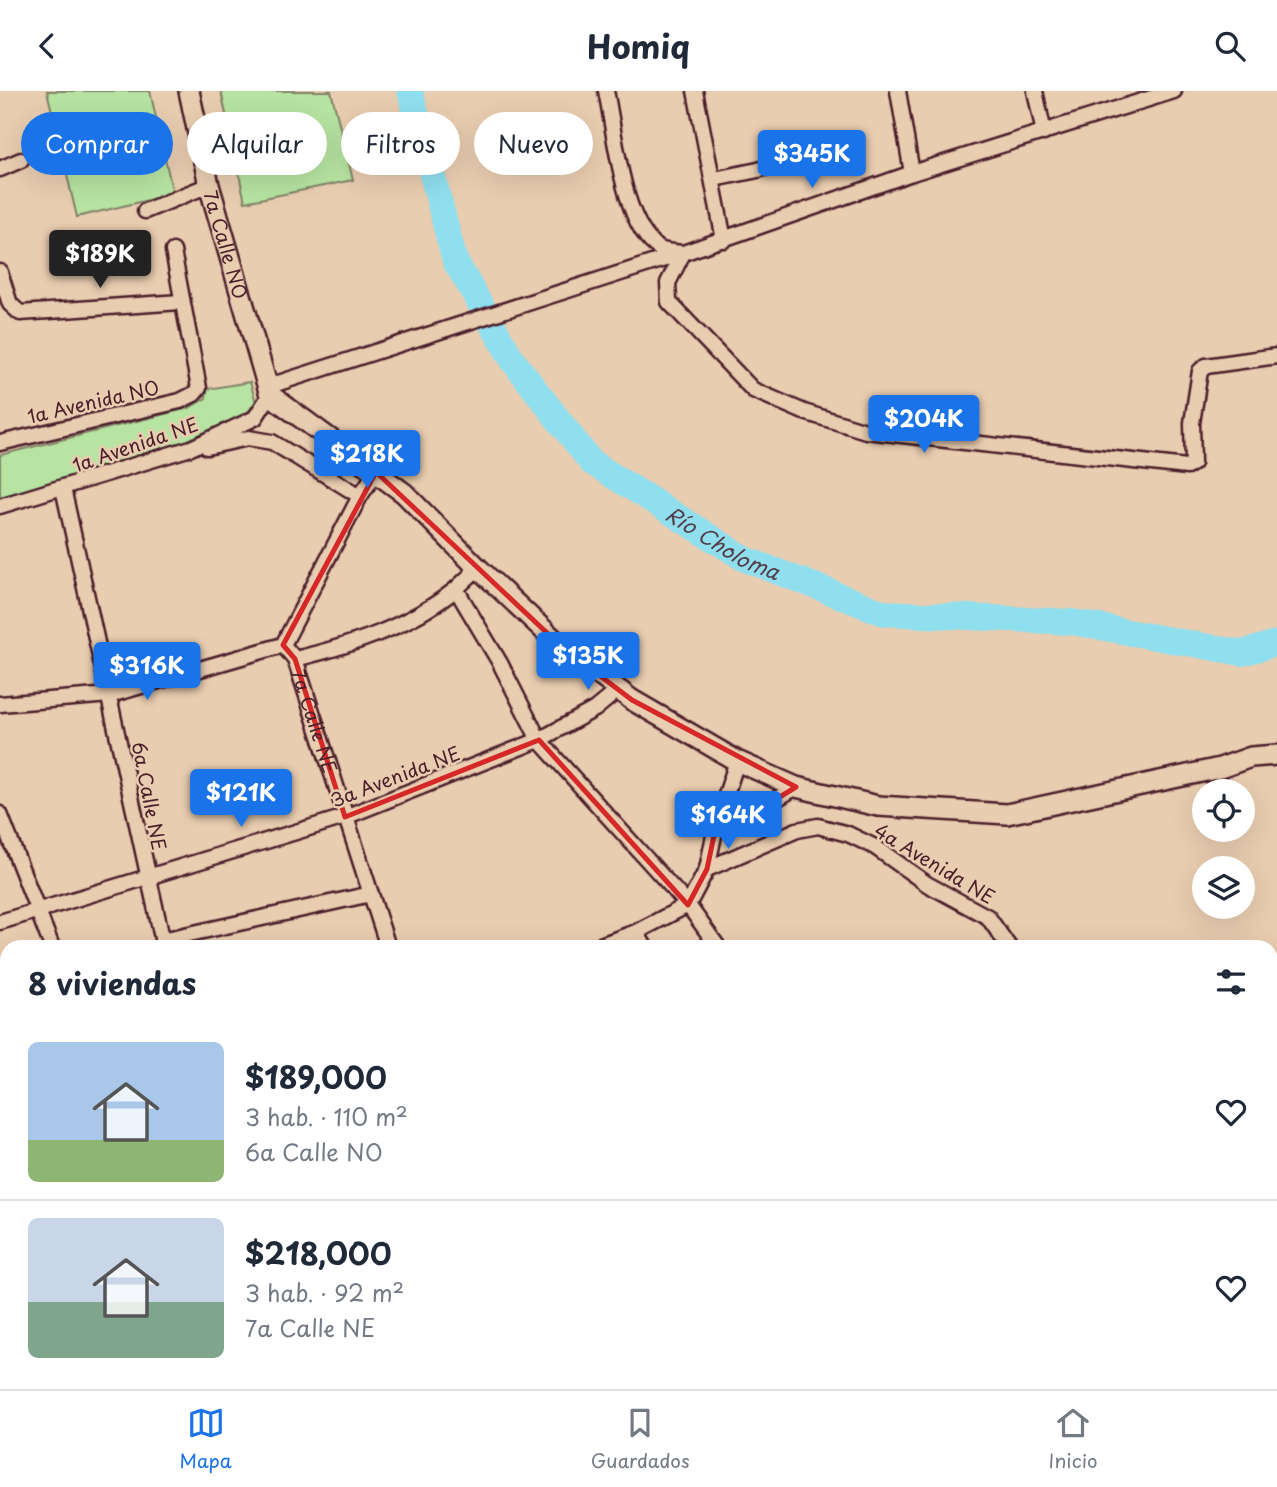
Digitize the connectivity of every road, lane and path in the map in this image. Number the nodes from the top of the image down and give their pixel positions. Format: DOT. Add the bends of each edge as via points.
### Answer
graph roads {
  1 [pos="189,91"];
  2 [pos="606,91"];
  3 [pos="695,91"];
  4 [pos="898,91"];
  5 [pos="1035,91"];
  6 [pos="1174,91"];
  7 [pos="1044,133"];
  8 [pos="836,145"];
  9 [pos="21,160"];
  10 [pos="0,169"];
  11 [pos="912,173"];
  12 [pos="713,179"];
  13 [pos="209,185"];
  14 [pos="145,211"];
  15 [pos="724,240"];
  16 [pos="173,251"];
  17 [pos="683,253"];
  18 [pos="0,272"];
  19 [pos="181,302"];
  20 [pos="1277,356"];
  21 [pos="268,391"];
  22 [pos="0,443"];
  23 [pos="191,448"];
  24 [pos="376,472"];
  25 [pos="63,488"];
  26 [pos="360,496"];
  27 [pos="0,506"];
  28 [pos="478,568"];
  29 [pos="456,589"];
  30 [pos="284,645"];
  31 [pos="295,659"];
  32 [pos="618,690"];
  33 [pos="110,695"];
  34 [pos="0,704"];
  35 [pos="538,740"];
  36 [pos="1277,755"];
  37 [pos="737,761"];
  38 [pos="796,787"];
  39 [pos="0,814"];
  40 [pos="345,817"];
  41 [pos="716,826"];
  42 [pos="707,869"];
  43 [pos="146,875"];
  44 [pos="371,894"];
  45 [pos="688,905"];
  46 [pos="39,911"];
  47 [pos="0,922"];
  48 [pos="636,932"];
  49 [pos="49,940"];
  50 [pos="162,940"];
  51 [pos="176,940"];
  52 [pos="386,940"];
  53 [pos="614,940"];
  54 [pos="641,940"];
  55 [pos="713,940"];
  56 [pos="1005,940"];
  1 -- 13 [label="street, 7a Calle NO"];
  2 -- 17 [label="street" via="631,212 661,250"];
  3 -- 12 [label="street"];
  4 -- 11 [label="street"];
  5 -- 7 [label="street"];
  6 -- 7 [label="street"];
  7 -- 11 [label="street"];
  8 -- 12 [label="street"];
  9 -- 10 [label="street"];
  11 -- 15 [label="street"];
  12 -- 15 [label="street"];
  13 -- 14 [label="street"];
  13 -- 21 [label="street, 7a Calle NO"];
  15 -- 17 [label="street"];
  16 -- 19 [label="street"];
  17 -- 20 [label="street" via="668,283 669,302 752,390 866,431 1187,467 1193,463 1192,423 1200,371 1206,366"];
  17 -- 21 [label="street" via="291,379"];
  18 -- 19 [label="street" via="9,304 20,313"];
  19 -- 22 [label="street, 1a Avenida NO" via="199,388 194,394"];
  21 -- 23 [label="street, 1a Avenida NE" via="255,418"];
  21 -- 24 [label="street"];
  23 -- 25 [label="street, 1a Avenida NE"];
  23 -- 26 [label="street" via="248,438 272,442"];
  24 -- 26 [label="street, 7a Calle NE"];
  24 -- 28 [label="street" via="404,493"];
  25 -- 27 [label="street, 1a Avenida NE"];
  25 -- 33 [label="street, 6a Calle NE"];
  26 -- 30 [label="street, 7a Calle NE"];
  28 -- 29 [label="street"];
  28 -- 32 [label="street" via="562,647"];
  29 -- 31 [label="street" via="431,609 350,646"];
  29 -- 35 [label="street"];
  30 -- 31 [label="street, 7a Calle NE"];
  30 -- 33 [label="street"];
  31 -- 40 [label="street, 7a Calle NE"];
  32 -- 35 [label="street, 3a Avenida NE" via="596,709"];
  32 -- 37 [label="street"];
  33 -- 34 [label="street"];
  33 -- 43 [label="street, 6a Calle NE"];
  35 -- 40 [label="street, 3a Avenida NE"];
  35 -- 45 [label="street"];
  36 -- 38 [label="street" via="1251,757 1007,814 878,806"];
  37 -- 38 [label="street"];
  37 -- 41 [label="street"];
  38 -- 41 [label="street" via="754,813"];
  39 -- 46 [label="street"];
  40 -- 43 [label="street, 3a Avenida NE"];
  40 -- 44 [label="street, 7a Calle NE"];
  41 -- 42 [label="street"];
  42 -- 45 [label="street"];
  42 -- 56 [label="street, 4a Avenida NE" via="797,830 818,826 875,847 927,884 988,917"];
  43 -- 46 [label="street, 3a Avenida NE"];
  43 -- 50 [label="street, 6a Calle NE"];
  44 -- 51 [label="street"];
  44 -- 52 [label="street, 7a Calle NE"];
  45 -- 48 [label="street"];
  45 -- 55 [label="street"];
  46 -- 47 [label="street, 3a Avenida NE"];
  46 -- 49 [label="street"];
  48 -- 53 [label="street"];
  48 -- 54 [label="street"];
}
